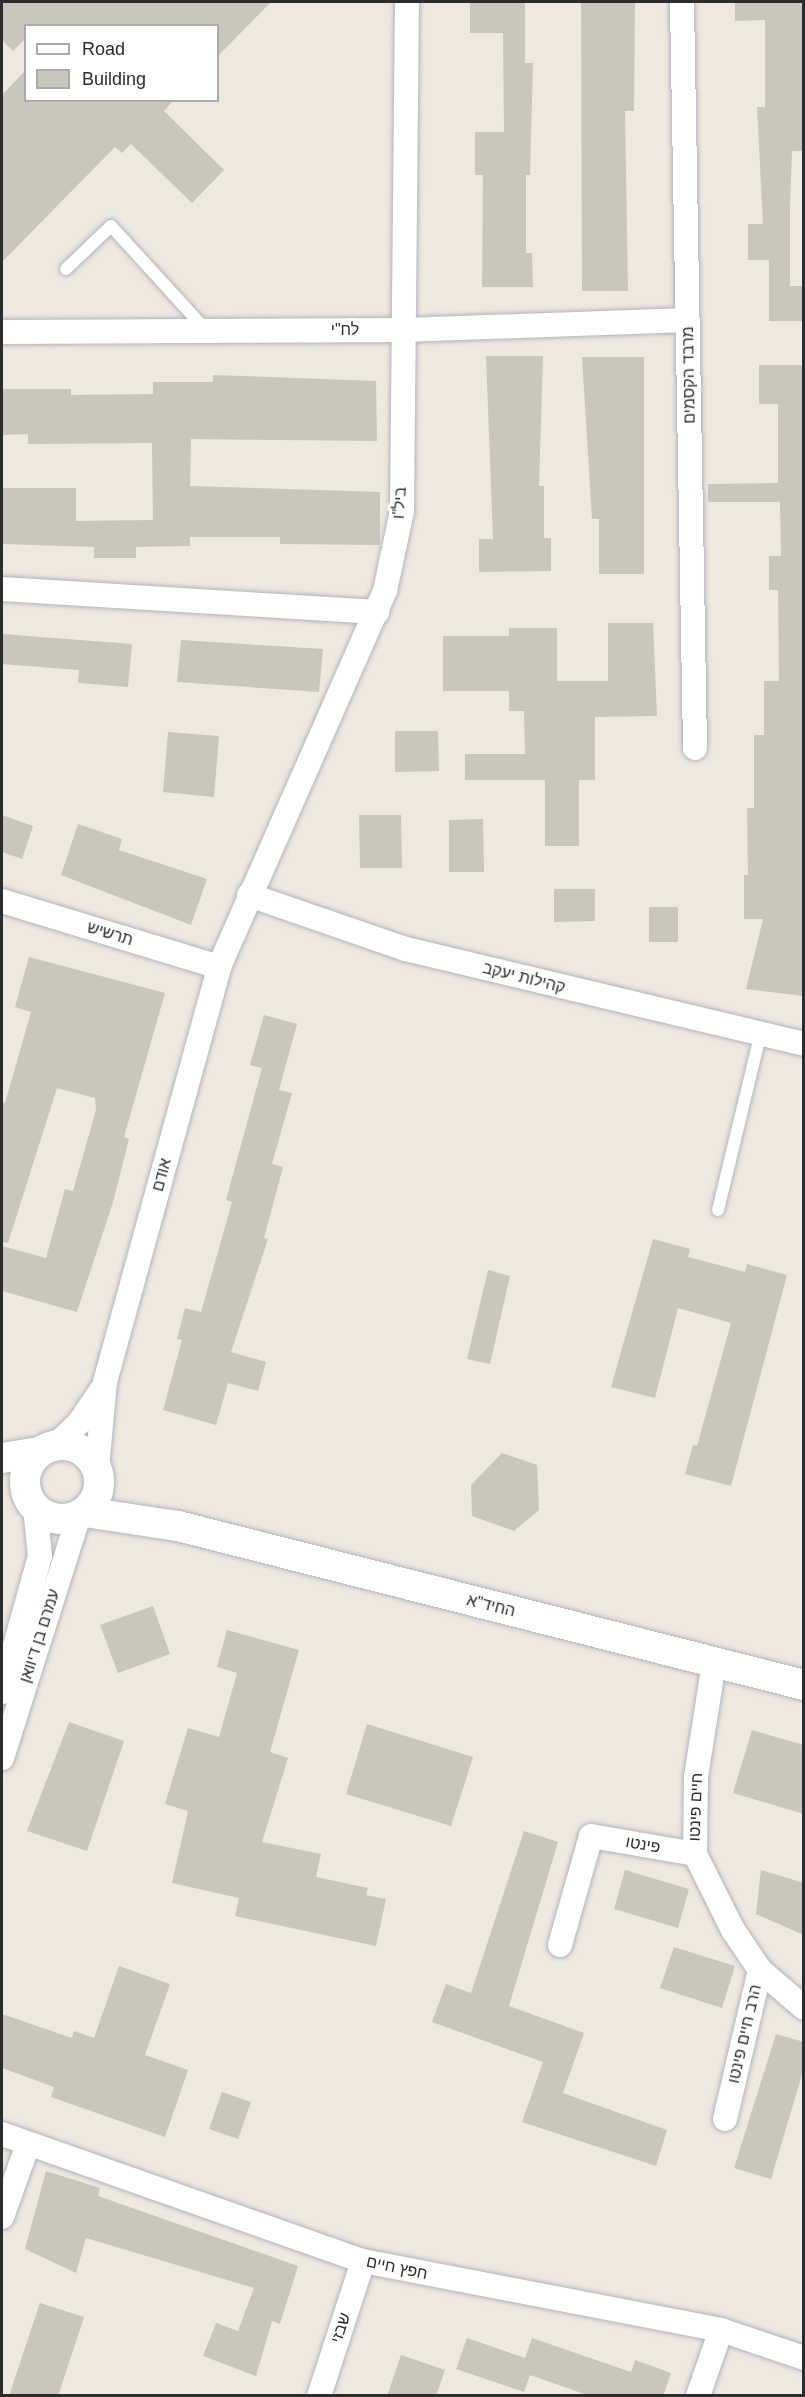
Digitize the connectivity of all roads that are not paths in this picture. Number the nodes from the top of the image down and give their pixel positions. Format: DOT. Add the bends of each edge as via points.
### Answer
graph roads {
  1 [pos="407,2"];
  2 [pos="682,2"];
  3 [pos="66,269"];
  4 [pos="688,320"];
  5 [pos="207,330"];
  6 [pos="404,330"];
  7 [pos="2,332"];
  8 [pos="2,590"];
  9 [pos="377,612"];
  10 [pos="695,748"];
  11 [pos="249,896"];
  12 [pos="2,901"];
  13 [pos="219,967"];
  14 [pos="760,1037"];
  15 [pos="804,1044"];
  16 [pos="718,1210"];
  17 [pos="105,1382"];
  18 [pos="48,1449"];
  19 [pos="2,1458"];
  20 [pos="98,1474"];
  21 [pos="2,1485"];
  22 [pos="33,1505"];
  23 [pos="82,1513"];
  24 [pos="178,1526"];
  25 [pos="714,1664"];
  26 [pos="4,1679"];
  27 [pos="804,1685"];
  28 [pos="2,1758"];
  29 [pos="695,1854"];
  30 [pos="560,1945"];
  31 [pos="760,1970"];
  32 [pos="804,2008"];
  33 [pos="725,2120"];
  34 [pos="2,2134"];
  35 [pos="28,2144"];
  36 [pos="2,2217"];
  37 [pos="363,2261"];
  38 [pos="721,2330"];
  39 [pos="804,2358"];
  40 [pos="319,2396"];
  41 [pos="698,2396"];
  1 -- 6 [label="street, ביל\"ו"];
  2 -- 4 [label="street, מרבד הקסמים"];
  3 -- 5 [label="lane" via="111,226"];
  4 -- 6 [label="street, לח\"י"];
  4 -- 10 [label="street, מרבד הקסמים"];
  5 -- 6 [label="street, לח\"י"];
  5 -- 7 [label="street, לח\"י"];
  6 -- 9 [label="street, ביל\"ו" via="402,511"];
  8 -- 9 [label="street"];
  9 -- 11 [label="street, ביל\"ו"];
  11 -- 13 [label="street, ביל\"ו"];
  11 -- 14 [label="street, קהילות יעקב" via="406,949"];
  12 -- 13 [label="street, תרשיש"];
  13 -- 17 [label="street, אודם"];
  14 -- 15 [label="street, קהילות יעקב"];
  14 -- 16 [label="lane"];
  17 -- 18 [label="street, אודם" via="93,1405"];
  17 -- 20 [label="street, אודם"];
  18 -- 19 [label="street"];
  18 -- 20 [label="street" via="85,1452"];
  18 -- 22 [label="street" via="25,1482"];
  20 -- 23 [label="street" via="98,1492"];
  20 -- 24 [label="street, החיד\"א" via="136,1508"];
  21 -- 22 [label="street"];
  22 -- 23 [label="street" via="60,1519"];
  22 -- 26 [label="street, עמרם בן דיוואן" via="40,1556"];
  23 -- 24 [label="street, החיד\"א"];
  23 -- 28 [label="street, עמרם בן דיוואן"];
  24 -- 25 [label="street, החיד\"א"];
  25 -- 27 [label="street, החיד\"א"];
  25 -- 29 [label="street, חיים פינטו" via="696,1777"];
  29 -- 30 [label="street, פינטו" via="591,1836"];
  29 -- 31 [label="street, חיים פינטו" via="733,1930"];
  31 -- 32 [label="street, הרב חיים פינטו"];
  31 -- 33 [label="street, הרב חיים פינטו"];
  34 -- 35 [label="street, חפץ חיים"];
  35 -- 36 [label="street"];
  35 -- 37 [label="street, חפץ חיים"];
  37 -- 38 [label="street, חפץ חיים"];
  37 -- 40 [label="street, שבזי"];
  38 -- 39 [label="street, חפץ חיים"];
  38 -- 41 [label="street"];
}
